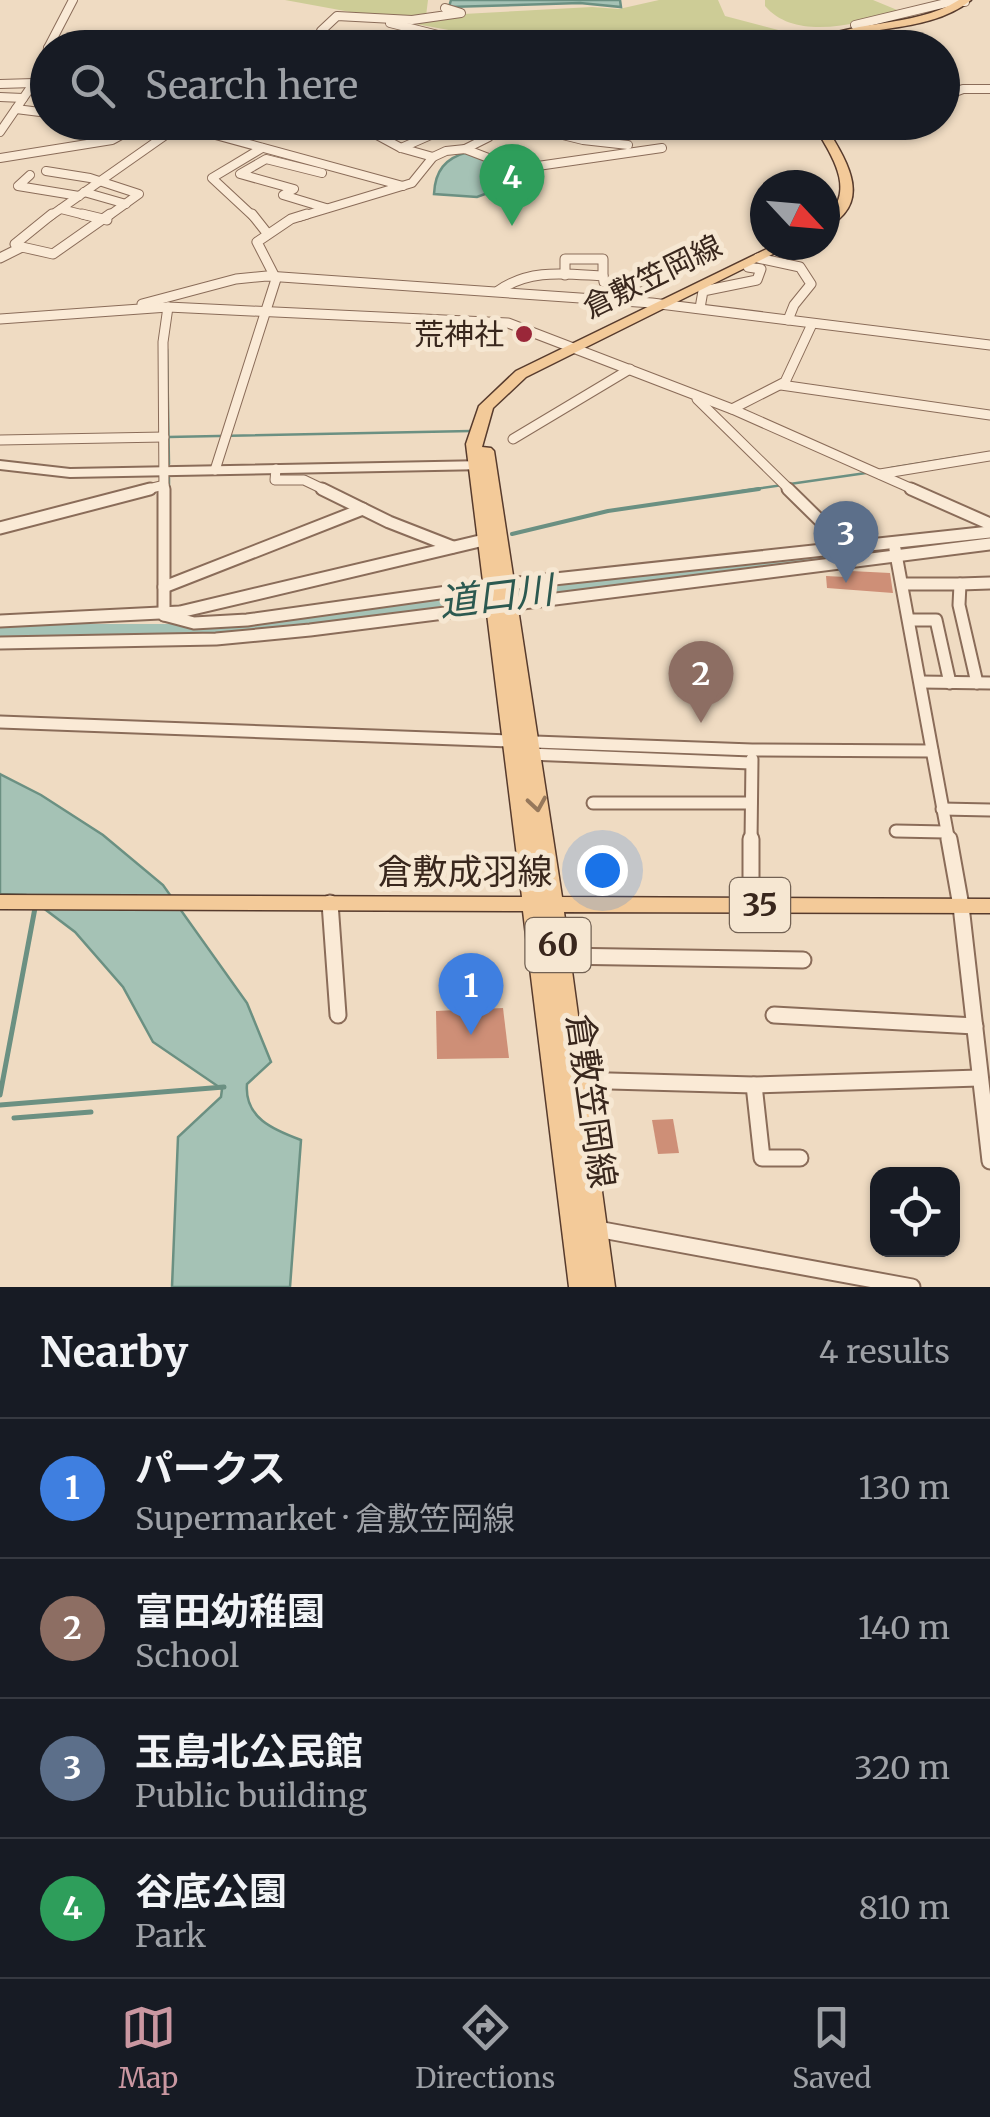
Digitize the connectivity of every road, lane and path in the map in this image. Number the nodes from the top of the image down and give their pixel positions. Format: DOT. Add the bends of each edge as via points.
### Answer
graph roads {
  1 [pos="73,0"];
  2 [pos="966,1"];
  3 [pos="445,8"];
  4 [pos="371,18"];
  5 [pos="855,25"];
  6 [pos="53,30"];
  7 [pos="322,30"];
  8 [pos="419,30"];
  9 [pos="859,30"];
  10 [pos="30,83"];
  11 [pos="0,84"];
  12 [pos="30,88"];
  13 [pos="990,89"];
  14 [pos="960,90"];
  15 [pos="0,98"];
  16 [pos="23,98"];
  17 [pos="16,109"];
  18 [pos="30,111"];
  19 [pos="2,128"];
  20 [pos="114,140"];
  21 [pos="158,140"];
  22 [pos="235,140"];
  23 [pos="386,140"];
  24 [pos="426,140"];
  25 [pos="483,140"];
  26 [pos="579,140"];
  27 [pos="827,140"];
  28 [pos="262,148"];
  29 [pos="401,148"];
  30 [pos="465,149"];
  31 [pos="433,157"];
  32 [pos="0,158"];
  33 [pos="46,171"];
  34 [pos="322,174"];
  35 [pos="30,175"];
  36 [pos="100,180"];
  37 [pos="403,186"];
  38 [pos="81,194"];
  39 [pos="126,204"];
  40 [pos="327,208"];
  41 [pos="60,209"];
  42 [pos="840,212"];
  43 [pos="106,220"];
  44 [pos="267,233"];
  45 [pos="22,247"];
  46 [pos="0,258"];
  47 [pos="757,260"];
  48 [pos="753,262"];
  49 [pos="565,275"];
  50 [pos="276,276"];
  51 [pos="604,276"];
  52 [pos="639,282"];
  53 [pos="498,291"];
  54 [pos="663,304"];
  55 [pos="138,307"];
  56 [pos="168,307"];
  57 [pos="700,308"];
  58 [pos="263,309"];
  59 [pos="0,319"];
  60 [pos="788,320"];
  61 [pos="812,324"];
  62 [pos="990,345"];
  63 [pos="574,347"];
  64 [pos="630,369"];
  65 [pos="782,385"];
  66 [pos="690,394"];
  67 [pos="733,408"];
  68 [pos="990,416"];
  69 [pos="164,437"];
  70 [pos="513,439"];
  71 [pos="0,440"];
  72 [pos="990,456"];
  73 [pos="0,465"];
  74 [pos="481,465"];
  75 [pos="276,469"];
  76 [pos="216,470"];
  77 [pos="880,474"];
  78 [pos="164,481"];
  79 [pos="365,510"];
  80 [pos="990,524"];
  81 [pos="0,528"];
  82 [pos="990,532"];
  83 [pos="484,540"];
  84 [pos="990,544"];
  85 [pos="456,546"];
  86 [pos="846,546"];
  87 [pos="894,547"];
  88 [pos="990,583"];
  89 [pos="902,584"];
  90 [pos="960,584"];
  91 [pos="167,586"];
  92 [pos="498,595"];
  93 [pos="164,613"];
  94 [pos="909,620"];
  95 [pos="0,621"];
  96 [pos="0,643"];
  97 [pos="920,682"];
  98 [pos="950,683"];
  99 [pos="984,683"];
  100 [pos="0,722"];
  101 [pos="522,746"];
  102 [pos="932,750"];
  103 [pos="752,756"];
  104 [pos="594,803"];
  105 [pos="751,803"];
  106 [pos="942,809"];
  107 [pos="990,810"];
  108 [pos="896,831"];
  109 [pos="945,832"];
  110 [pos="11,902"];
  111 [pos="330,903"];
  112 [pos="542,905"];
  113 [pos="750,905"];
  114 [pos="961,906"];
  115 [pos="990,906"];
  116 [pos="559,956"];
  117 [pos="802,960"];
  118 [pos="338,1015"];
  119 [pos="774,1015"];
  120 [pos="974,1026"];
  121 [pos="983,1068"];
  122 [pos="565,1079"];
  123 [pos="754,1084"];
  124 [pos="800,1158"];
  125 [pos="990,1161"];
  126 [pos="594,1228"];
  127 [pos="582,1287"];
  128 [pos="602,1287"];
  129 [pos="912,1287"];
  1 -- 6 [label="street"];
  2 -- 5 [label="street"];
  2 -- 9 [label="main road" via="931,16"];
  3 -- 4 [label="street" via="461,13"];
  4 -- 7 [label="street" via="337,16"];
  4 -- 8 [label="street"];
  10 -- 11 [label="street"];
  12 -- 16 [label="street"];
  13 -- 14 [label="street"];
  15 -- 16 [label="street"];
  16 -- 17 [label="street"];
  17 -- 18 [label="street"];
  17 -- 19 [label="street"];
  20 -- 32 [label="street"];
  21 -- 36 [label="street"];
  22 -- 28 [label="street"];
  23 -- 29 [label="street"];
  24 -- 29 [label="street"];
  25 -- 30 [label="street"];
  26 -- 30 [label="street" via="662,148 517,170"];
  27 -- 42 [label="main road" via="850,189"];
  28 -- 37 [label="street"];
  28 -- 44 [label="street" via="212,178"];
  29 -- 31 [label="street"];
  30 -- 31 [label="street"];
  31 -- 37 [label="street"];
  33 -- 36 [label="street"];
  34 -- 40 [label="street" via="266,159 240,174 294,189 283,195"];
  35 -- 38 [label="street" via="18,186"];
  36 -- 38 [label="street"];
  36 -- 39 [label="street" via="139,194"];
  37 -- 40 [label="street"];
  38 -- 39 [label="street"];
  38 -- 41 [label="street"];
  39 -- 43 [label="street"];
  40 -- 44 [label="street"];
  41 -- 43 [label="street"];
  41 -- 45 [label="street" via="15,244"];
  43 -- 45 [label="street" via="53,254"];
  44 -- 50 [label="street" via="257,242"];
  45 -- 46 [label="street"];
  47 -- 48 [label="main road, 倉敷笠岡線 / 60"];
  48 -- 54 [label="main road, 倉敷笠岡線 / 60"];
  48 -- 57 [label="street" via="762,269 757,280 703,291"];
  48 -- 60 [label="street" via="800,266 811,284"];
  49 -- 51 [label="street"];
  49 -- 51 [label="street" via="565,259 603,259"];
  49 -- 53 [label="street" via="514,277"];
  50 -- 53 [label="street"];
  50 -- 55 [label="street" via="236,279"];
  50 -- 58 [label="street"];
  51 -- 52 [label="street" via="604,282"];
  53 -- 54 [label="street"];
  54 -- 57 [label="street"];
  54 -- 63 [label="main road, 倉敷笠岡線 / 60"];
  55 -- 56 [label="street"];
  55 -- 59 [label="street"];
  56 -- 58 [label="street"];
  56 -- 69 [label="street"];
  57 -- 60 [label="street"];
  58 -- 63 [label="street" via="489,320"];
  58 -- 76 [label="street"];
  60 -- 61 [label="street"];
  61 -- 62 [label="street"];
  61 -- 65 [label="street"];
  63 -- 64 [label="street"];
  63 -- 74 [label="main road, 倉敷笠岡線 / 60" via="498,394"];
  64 -- 66 [label="street"];
  64 -- 70 [label="street"];
  65 -- 67 [label="street"];
  65 -- 68 [label="street"];
  66 -- 67 [label="street"];
  66 -- 86 [label="street"];
  67 -- 77 [label="street"];
  69 -- 71 [label="street"];
  69 -- 78 [label="street"];
  72 -- 77 [label="street"];
  73 -- 78 [label="street"];
  74 -- 75 [label="street"];
  74 -- 83 [label="main road, 倉敷笠岡線 / 60"];
  74 -- 92 [label="main road, 倉敷笠岡線 / 60"];
  75 -- 76 [label="street"];
  75 -- 79 [label="street" via="275,480 304,480"];
  76 -- 78 [label="street"];
  77 -- 80 [label="street"];
  78 -- 81 [label="street"];
  78 -- 91 [label="street"];
  79 -- 85 [label="street"];
  79 -- 91 [label="street"];
  82 -- 87 [label="street"];
  83 -- 85 [label="street"];
  83 -- 92 [label="main road, 倉敷笠岡線 / 60"];
  84 -- 87 [label="street"];
  85 -- 93 [label="street"];
  86 -- 87 [label="street"];
  86 -- 92 [label="street"];
  87 -- 89 [label="street"];
  87 -- 92 [label="street"];
  88 -- 90 [label="street"];
  89 -- 90 [label="street"];
  89 -- 94 [label="street"];
  90 -- 99 [label="street" via="958,606"];
  91 -- 93 [label="street"];
  92 -- 93 [label="street" via="247,620 194,622"];
  92 -- 96 [label="street" via="216,639"];
  92 -- 101 [label="main road, 倉敷笠岡線 / 60"];
  93 -- 95 [label="street"];
  94 -- 97 [label="street"];
  94 -- 98 [label="street" via="936,620"];
  97 -- 98 [label="street"];
  97 -- 102 [label="street"];
  98 -- 99 [label="street"];
  100 -- 101 [label="street"];
  101 -- 103 [label="street"];
  101 -- 112 [label="main road, 倉敷笠岡線 / 60"];
  102 -- 103 [label="street"];
  102 -- 106 [label="street"];
  103 -- 105 [label="street"];
  104 -- 105 [label="street"];
  105 -- 113 [label="street"];
  106 -- 107 [label="street"];
  106 -- 109 [label="street"];
  108 -- 109 [label="street"];
  109 -- 114 [label="street"];
  110 -- 111 [label="main road, 倉敷成羽線 / 35"];
  111 -- 112 [label="main road, 倉敷成羽線 / 35"];
  111 -- 118 [label="street"];
  112 -- 113 [label="main road, 倉敷成羽線 / 35"];
  112 -- 116 [label="main road, 倉敷笠岡線 / 60"];
  112 -- 122 [label="main road, 倉敷笠岡線 / 60"];
  113 -- 114 [label="main road, 倉敷成羽線 / 35"];
  114 -- 115 [label="main road, 倉敷成羽線 / 35"];
  114 -- 120 [label="street"];
  116 -- 117 [label="street"];
  116 -- 122 [label="main road, 倉敷笠岡線 / 60"];
  119 -- 120 [label="street"];
  120 -- 121 [label="street"];
  121 -- 123 [label="street"];
  121 -- 125 [label="street"];
  122 -- 123 [label="street"];
  122 -- 126 [label="main road, 倉敷笠岡線 / 60"];
  122 -- 127 [label="main road, 倉敷笠岡線 / 60"];
  123 -- 124 [label="street" via="762,1158"];
  126 -- 128 [label="main road, 倉敷笠岡線 / 60"];
  126 -- 129 [label="street"];
}
